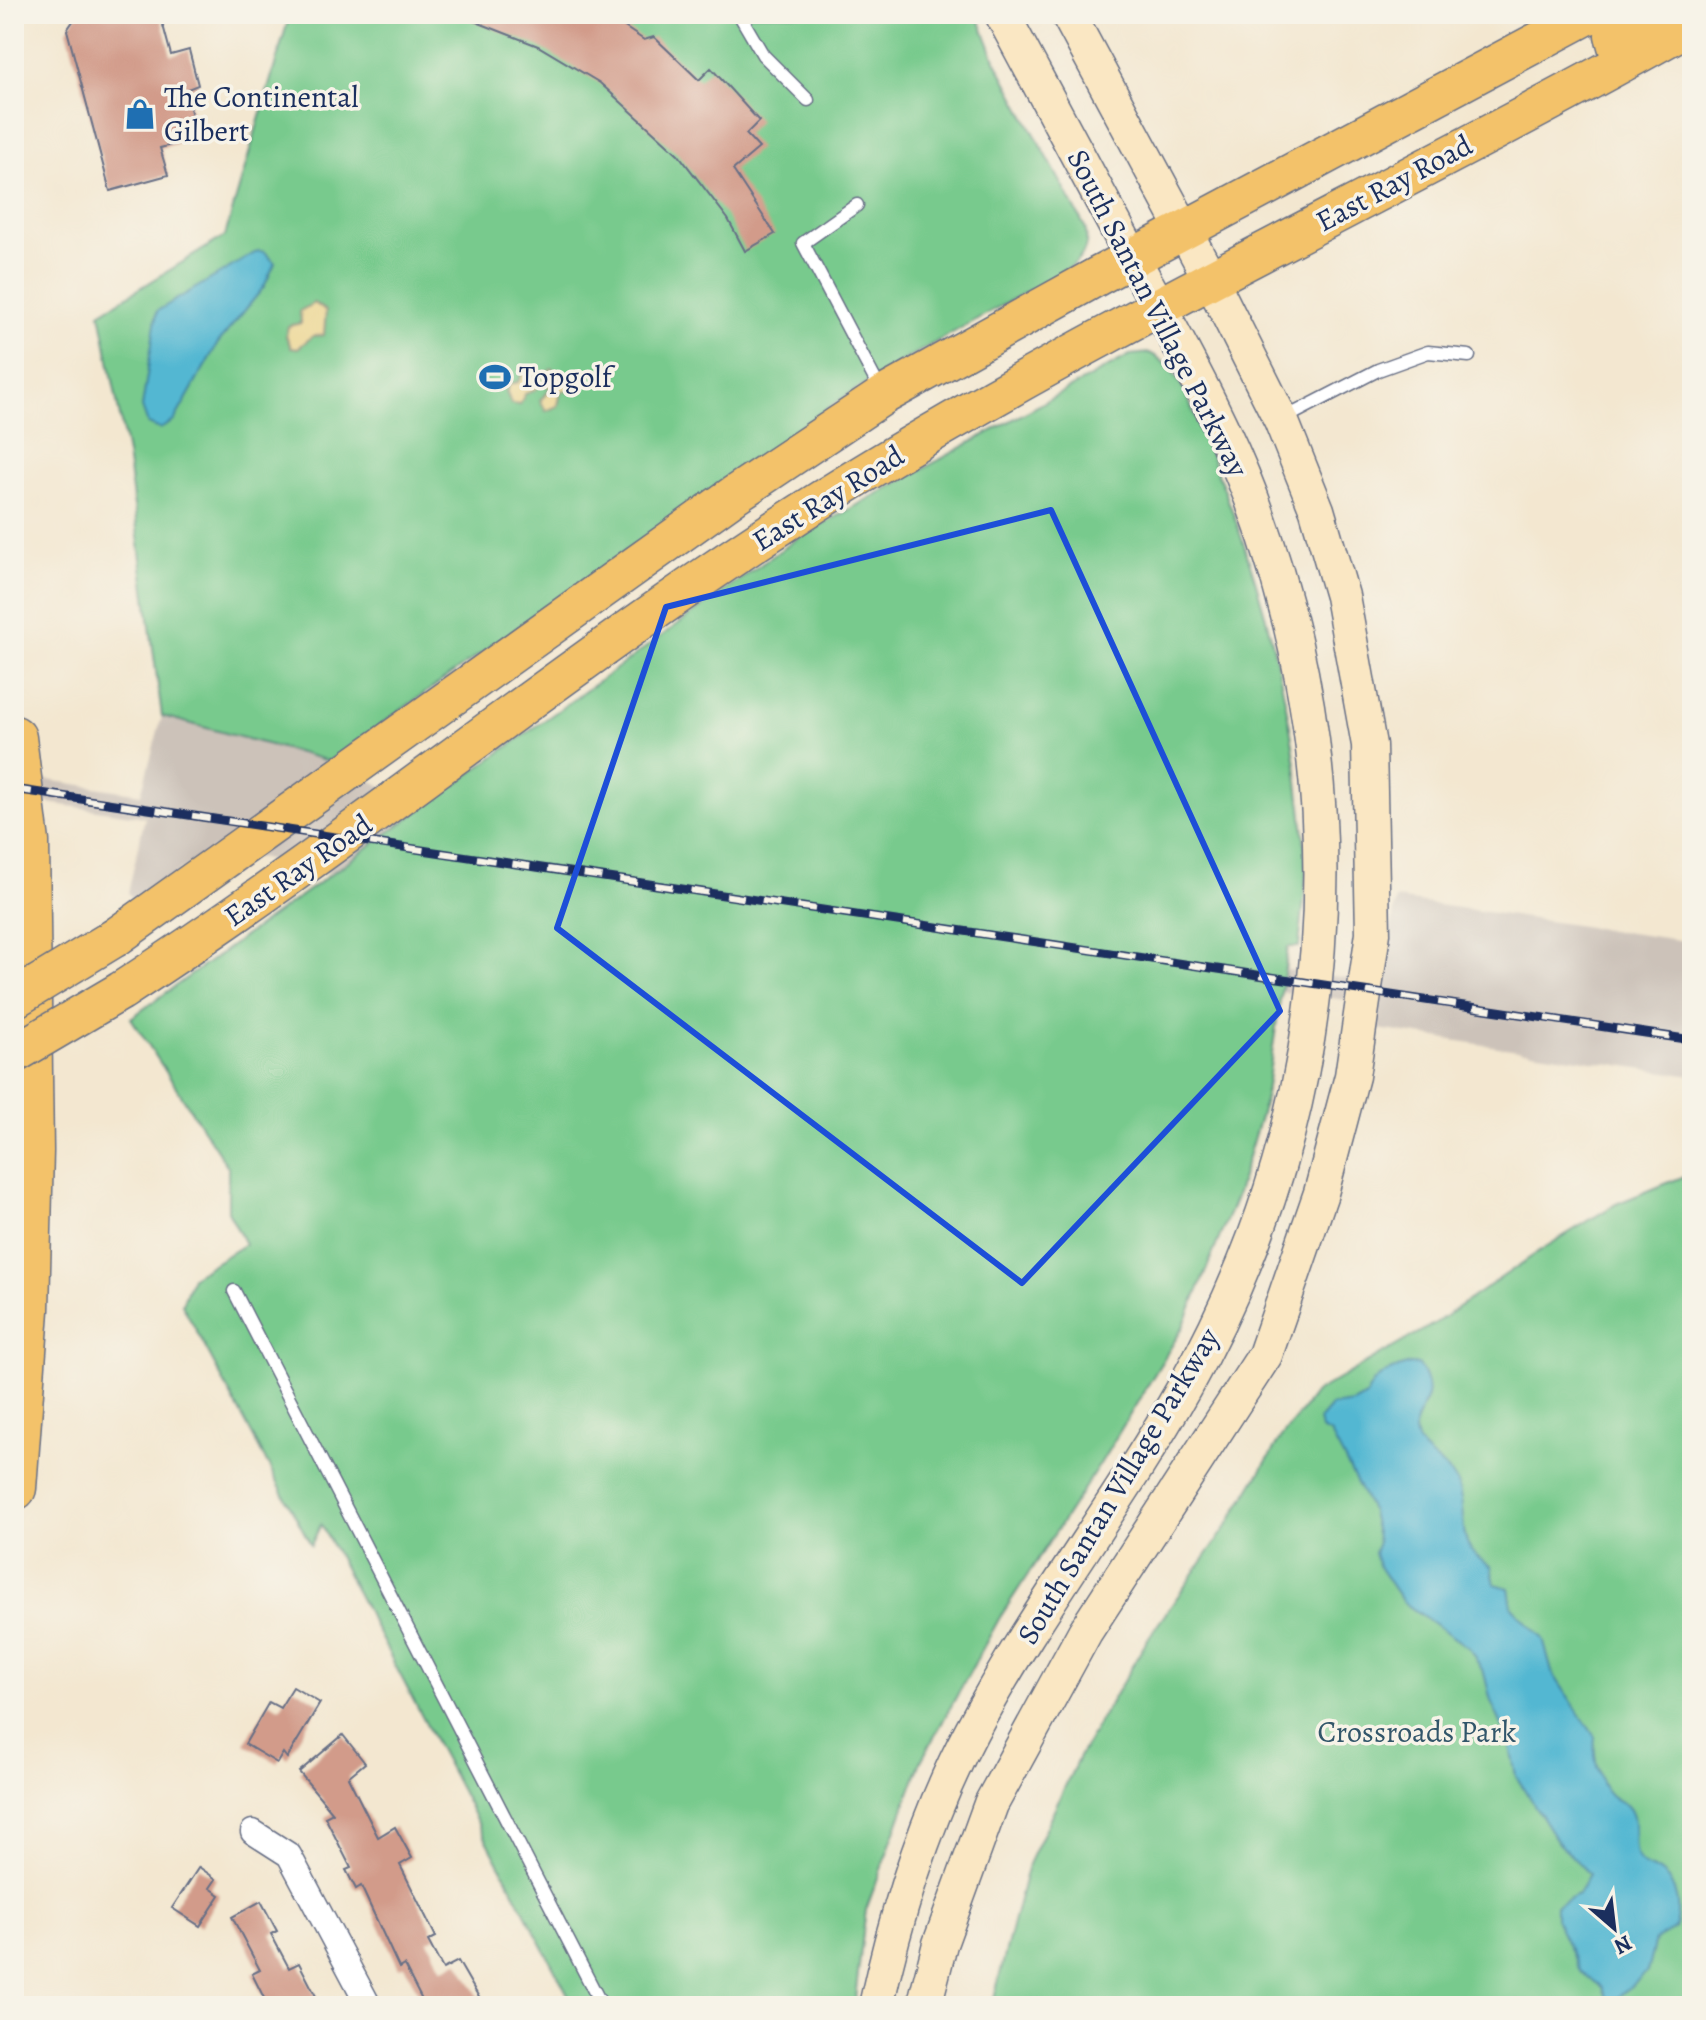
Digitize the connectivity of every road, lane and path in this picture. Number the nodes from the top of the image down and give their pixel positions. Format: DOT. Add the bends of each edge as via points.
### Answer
graph roads {
  1 [pos="739,14"];
  2 [pos="1002,14"];
  3 [pos="1068,14"];
  4 [pos="1590,14"];
  5 [pos="1643,14"];
  6 [pos="1692,24"];
  7 [pos="1622,63"];
  8 [pos="808,100"];
  9 [pos="857,205"];
  10 [pos="1185,232"];
  11 [pos="1134,258"];
  12 [pos="1211,280"];
  13 [pos="1160,307"];
  14 [pos="1469,356"];
  15 [pos="884,395"];
  16 [pos="1281,420"];
  17 [pos="14,738"];
  18 [pos="14,999"];
  19 [pos="14,1054"];
  20 [pos="234,1291"];
  21 [pos="14,1488"];
  22 [pos="253,1832"];
  23 [pos="369,2006"];
  24 [pos="602,2006"];
  25 [pos="876,2006"];
  26 [pos="924,2006"];
  1 -- 8 [label="lane" via="763,55"];
  2 -- 11 [label="main road, South Santan Village Parkway"];
  3 -- 10 [label="main road, South Santan Village Parkway"];
  4 -- 10 [label="main road, East Ray Road"];
  5 -- 7 [label="main road" via="1614,35"];
  6 -- 7 [label="main road, East Ray Road"];
  7 -- 12 [label="main road, East Ray Road"];
  9 -- 15 [label="lane" via="803,243"];
  10 -- 11 [label="main road, East Ray Road"];
  10 -- 12 [label="main road, South Santan Village Parkway"];
  11 -- 13 [label="main road, South Santan Village Parkway"];
  11 -- 15 [label="main road, East Ray Road"];
  12 -- 13 [label="main road, East Ray Road"];
  12 -- 16 [label="main road, South Santan Village Parkway"];
  13 -- 19 [label="main road, East Ray Road, bridge" via="876,466 700,578 343,839 121,991"];
  13 -- 25 [label="main road, South Santan Village Parkway" via="1250,495 1290,621 1309,709 1319,790 1321,893 1304,1057 1288,1137 1233,1294 1146,1453 1039,1616 971,1732 919,1851"];
  14 -- 16 [label="lane" via="1428,352 1378,370"];
  15 -- 18 [label="main road, East Ray Road, bridge" via="734,495 116,937"];
  16 -- 26 [label="main road, South Santan Village Parkway" via="1317,510 1342,596 1369,745 1373,933 1352,1076 1321,1193 1265,1355 1085,1632 991,1804 940,1944"];
  17 -- 21 [label="highway" via="27,842 31,1151 27,1310"];
  20 -- 24 [label="lane"];
  22 -- 23 [label="street" via="289,1855"];
}
